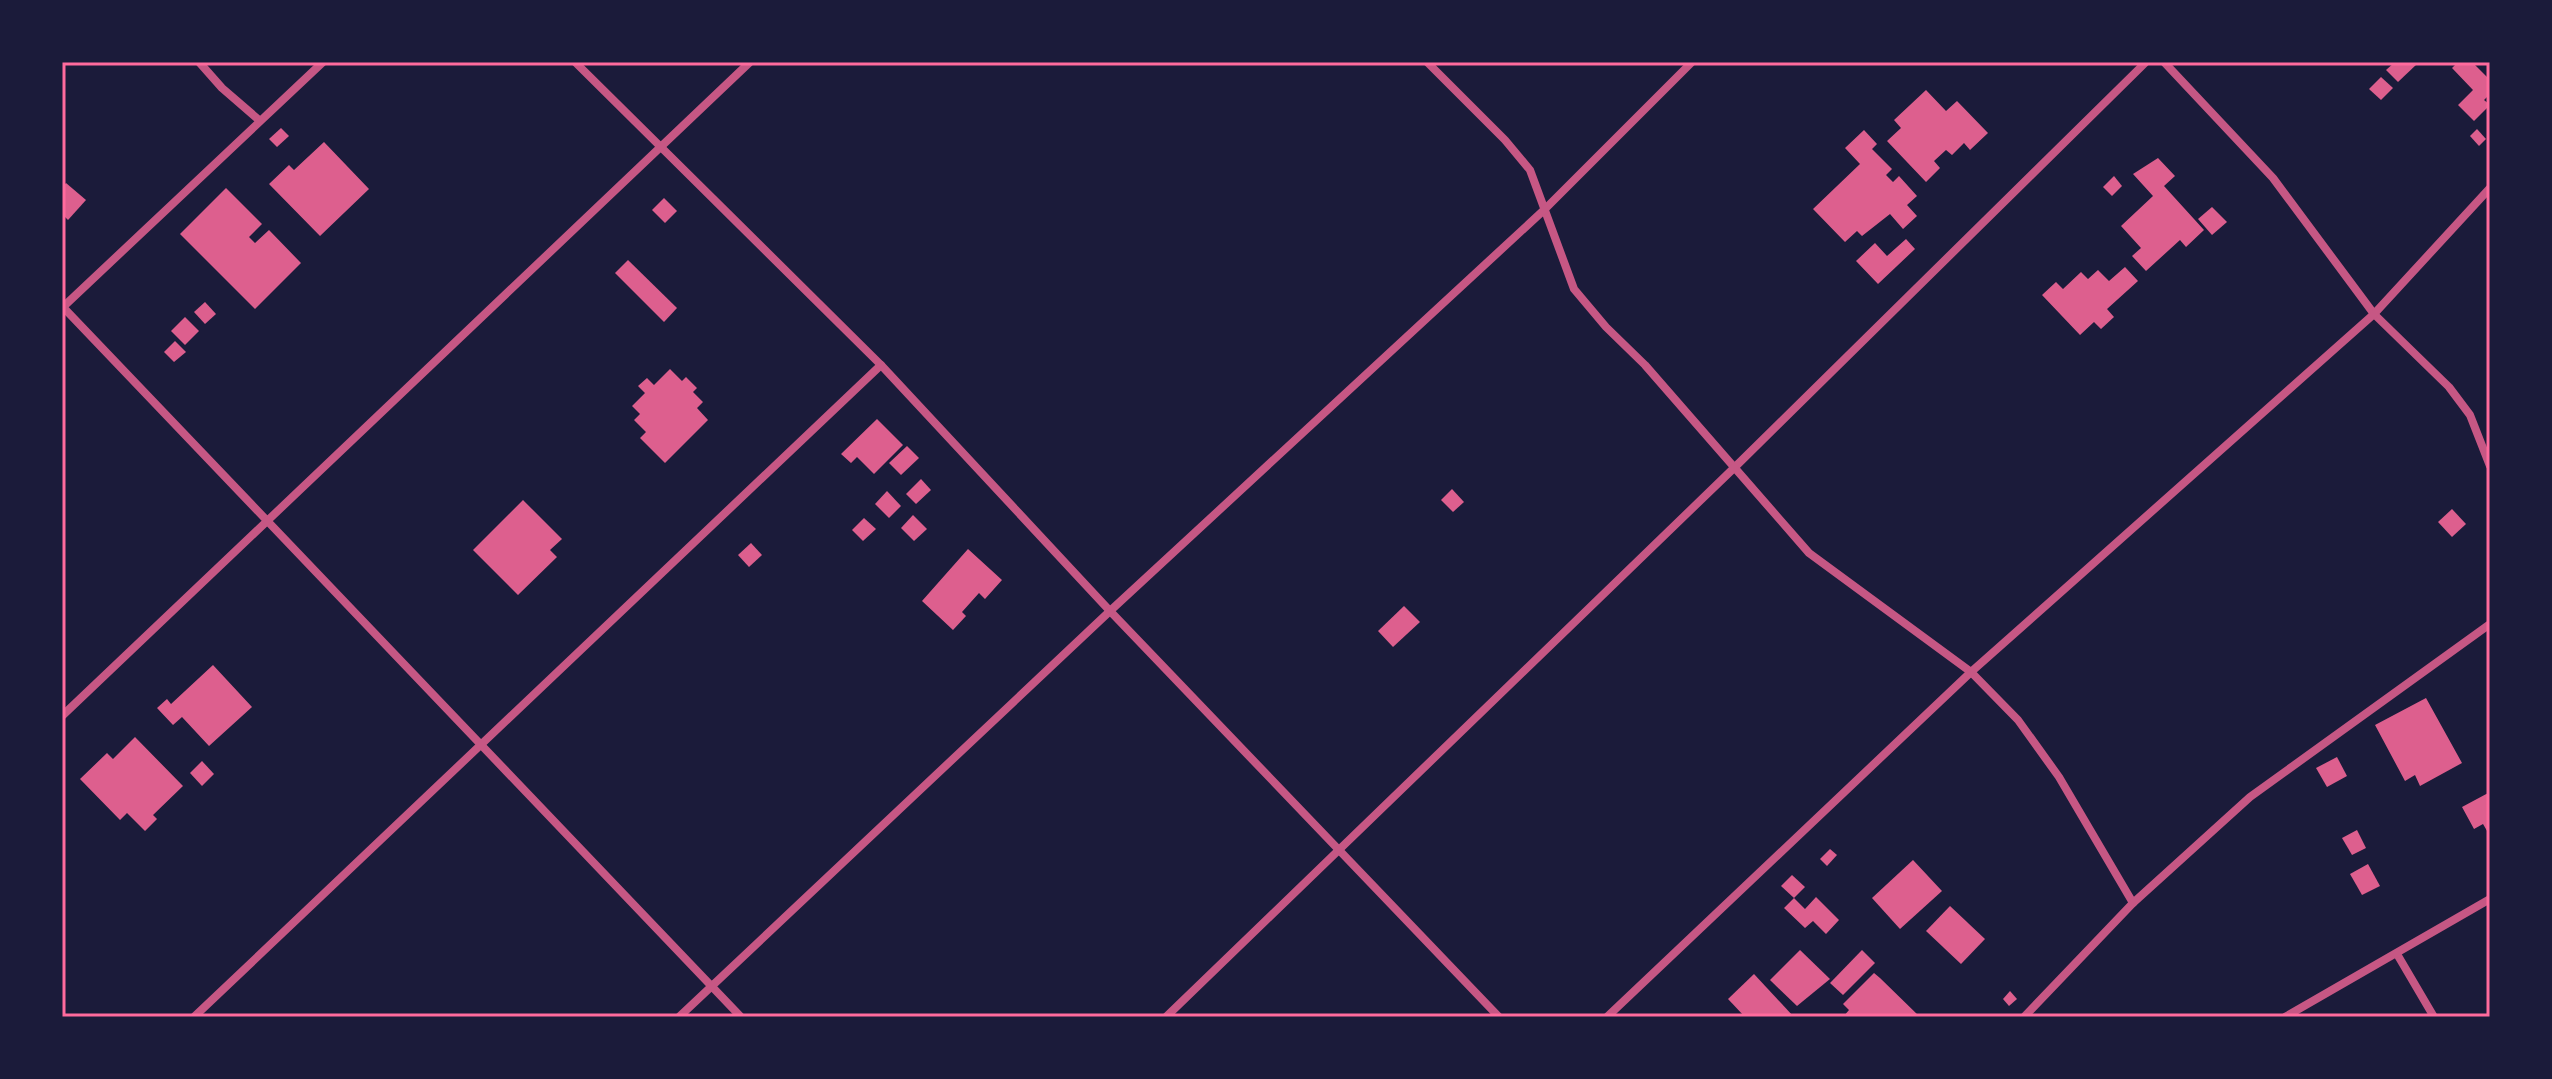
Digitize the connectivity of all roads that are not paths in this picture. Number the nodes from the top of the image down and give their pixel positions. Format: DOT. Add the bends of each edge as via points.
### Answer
graph roads {
  1 [pos="199,62"];
  2 [pos="323,62"];
  3 [pos="575,62"];
  4 [pos="750,62"];
  5 [pos="1427,62"];
  6 [pos="1692,62"];
  7 [pos="2146,62"];
  8 [pos="2164,62"];
  9 [pos="259,120"];
  10 [pos="659,148"];
  11 [pos="2490,188"];
  12 [pos="1544,210"];
  13 [pos="62,307"];
  14 [pos="2374,314"];
  15 [pos="881,365"];
  16 [pos="2490,466"];
  17 [pos="1735,467"];
  18 [pos="265,521"];
  19 [pos="1110,611"];
  20 [pos="2490,624"];
  21 [pos="1971,672"];
  22 [pos="62,716"];
  23 [pos="480,743"];
  24 [pos="1337,848"];
  25 [pos="2490,899"];
  26 [pos="2133,903"];
  27 [pos="2397,954"];
  28 [pos="710,986"];
  29 [pos="194,1017"];
  30 [pos="679,1017"];
  31 [pos="741,1017"];
  32 [pos="1166,1017"];
  33 [pos="1499,1017"];
  34 [pos="1607,1017"];
  35 [pos="2024,1017"];
  36 [pos="2285,1017"];
  37 [pos="2434,1017"];
  1 -- 9 [label="street"];
  2 -- 9 [label="street"];
  3 -- 10 [label="street"];
  4 -- 10 [label="street"];
  5 -- 12 [label="street" via="1530,170"];
  6 -- 12 [label="street"];
  7 -- 17 [label="street"];
  8 -- 14 [label="street" via="2273,178"];
  9 -- 13 [label="street"];
  10 -- 15 [label="street"];
  10 -- 18 [label="street"];
  11 -- 14 [label="street"];
  12 -- 17 [label="street" via="1574,289"];
  12 -- 19 [label="street"];
  13 -- 18 [label="street"];
  14 -- 16 [label="street" via="2449,387 2470,415"];
  14 -- 21 [label="street"];
  15 -- 19 [label="street"];
  15 -- 23 [label="street"];
  17 -- 21 [label="street" via="1809,553"];
  17 -- 24 [label="street"];
  18 -- 22 [label="street"];
  18 -- 23 [label="street"];
  19 -- 24 [label="street"];
  19 -- 28 [label="street"];
  20 -- 26 [label="street" via="2250,797"];
  21 -- 26 [label="street" via="2018,720 2059,777"];
  21 -- 34 [label="street"];
  23 -- 28 [label="street"];
  23 -- 29 [label="street"];
  24 -- 32 [label="street"];
  24 -- 33 [label="street"];
  25 -- 27 [label="street"];
  26 -- 35 [label="street"];
  27 -- 36 [label="street"];
  27 -- 37 [label="street"];
  28 -- 30 [label="street"];
  28 -- 31 [label="street"];
}
